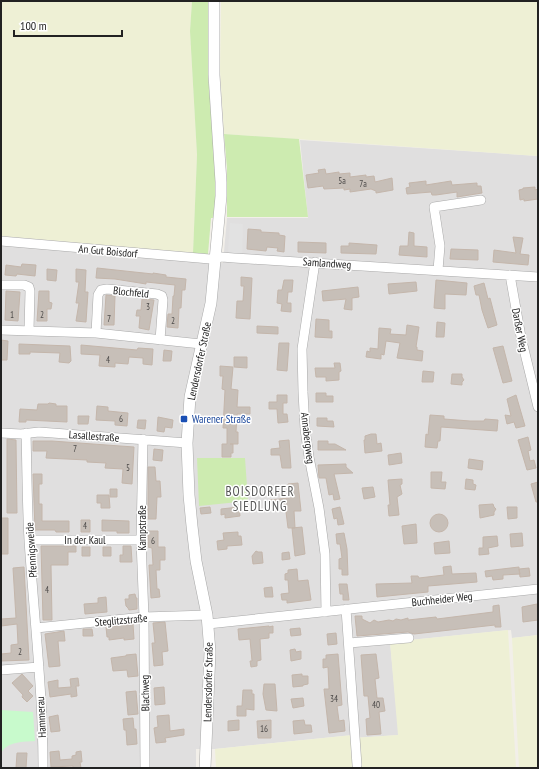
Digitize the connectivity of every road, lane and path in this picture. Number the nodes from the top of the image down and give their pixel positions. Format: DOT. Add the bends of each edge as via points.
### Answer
graph roads {
  1 [pos="214,1"];
  2 [pos="481,200"];
  3 [pos="1,241"];
  4 [pos="216,258"];
  5 [pos="315,262"];
  6 [pos="438,270"];
  7 [pos="510,275"];
  8 [pos="538,277"];
  9 [pos="1,284"];
  10 [pos="1,330"];
  11 [pos="29,330"];
  12 [pos="96,333"];
  13 [pos="160,340"];
  14 [pos="201,344"];
  15 [pos="538,407"];
  16 [pos="1,433"];
  17 [pos="26,433"];
  18 [pos="143,439"];
  19 [pos="187,443"];
  20 [pos="29,540"];
  21 [pos="141,540"];
  22 [pos="538,589"];
  23 [pos="346,609"];
  24 [pos="326,612"];
  25 [pos="144,617"];
  26 [pos="207,620"];
  27 [pos="36,628"];
  28 [pos="410,638"];
  29 [pos="349,643"];
  30 [pos="38,667"];
  31 [pos="1,670"];
  32 [pos="357,765"];
  33 [pos="43,768"];
  34 [pos="146,768"];
  35 [pos="205,768"];
  1 -- 4 [label="street, Lendersdorfer Straße" via="214,75 221,182"];
  2 -- 6 [label="street" via="434,207 440,246"];
  3 -- 4 [label="street, An Gut Boisdorf"];
  4 -- 5 [label="street, Samlandweg"];
  4 -- 14 [label="street, Lendersdorfer Straße" via="211,303"];
  5 -- 6 [label="street, Samlandweg"];
  5 -- 24 [label="street, Annabergweg" via="302,349 303,392 308,450 325,554"];
  6 -- 7 [label="street, Samlandweg"];
  7 -- 8 [label="street, Samlandweg"];
  7 -- 15 [label="street, Darßer Weg" via="521,337"];
  9 -- 11 [label="street" via="29,287"];
  10 -- 11 [label="street"];
  11 -- 12 [label="street"];
  12 -- 13 [label="street"];
  12 -- 13 [label="street, Blochfeld" via="98,295 101,290 156,294 162,296 163,300"];
  13 -- 14 [label="street"];
  14 -- 19 [label="street, Lendersdorfer Straße" via="190,397"];
  16 -- 17 [label="street, Lasallestraße"];
  17 -- 18 [label="street, Lasallestraße"];
  17 -- 20 [label="street, Pfennigsweide"];
  18 -- 19 [label="street, Lasallestraße"];
  18 -- 21 [label="street, Kampstraße"];
  19 -- 26 [label="street, Lendersdorfer Straße" via="192,533"];
  20 -- 21 [label="street, In der Kaul"];
  20 -- 27 [label="street, Pfennigsweide"];
  21 -- 25 [label="street, Kampstraße"];
  22 -- 23 [label="street, Buchheider Weg"];
  23 -- 24 [label="street, Buchheider Weg"];
  23 -- 29 [label="street"];
  24 -- 26 [label="street, Buchheider Weg"];
  25 -- 26 [label="street, Steglitzstraße"];
  25 -- 27 [label="street, Steglitzstraße"];
  25 -- 34 [label="street, Blachweg"];
  26 -- 35 [label="street, Lendersdorfer Straße" via="210,652"];
  27 -- 30 [label="street, Pfennigsweide"];
  28 -- 29 [label="street"];
  29 -- 32 [label="street"];
  30 -- 31 [label="street"];
  30 -- 33 [label="street, Hammerau"];
}
